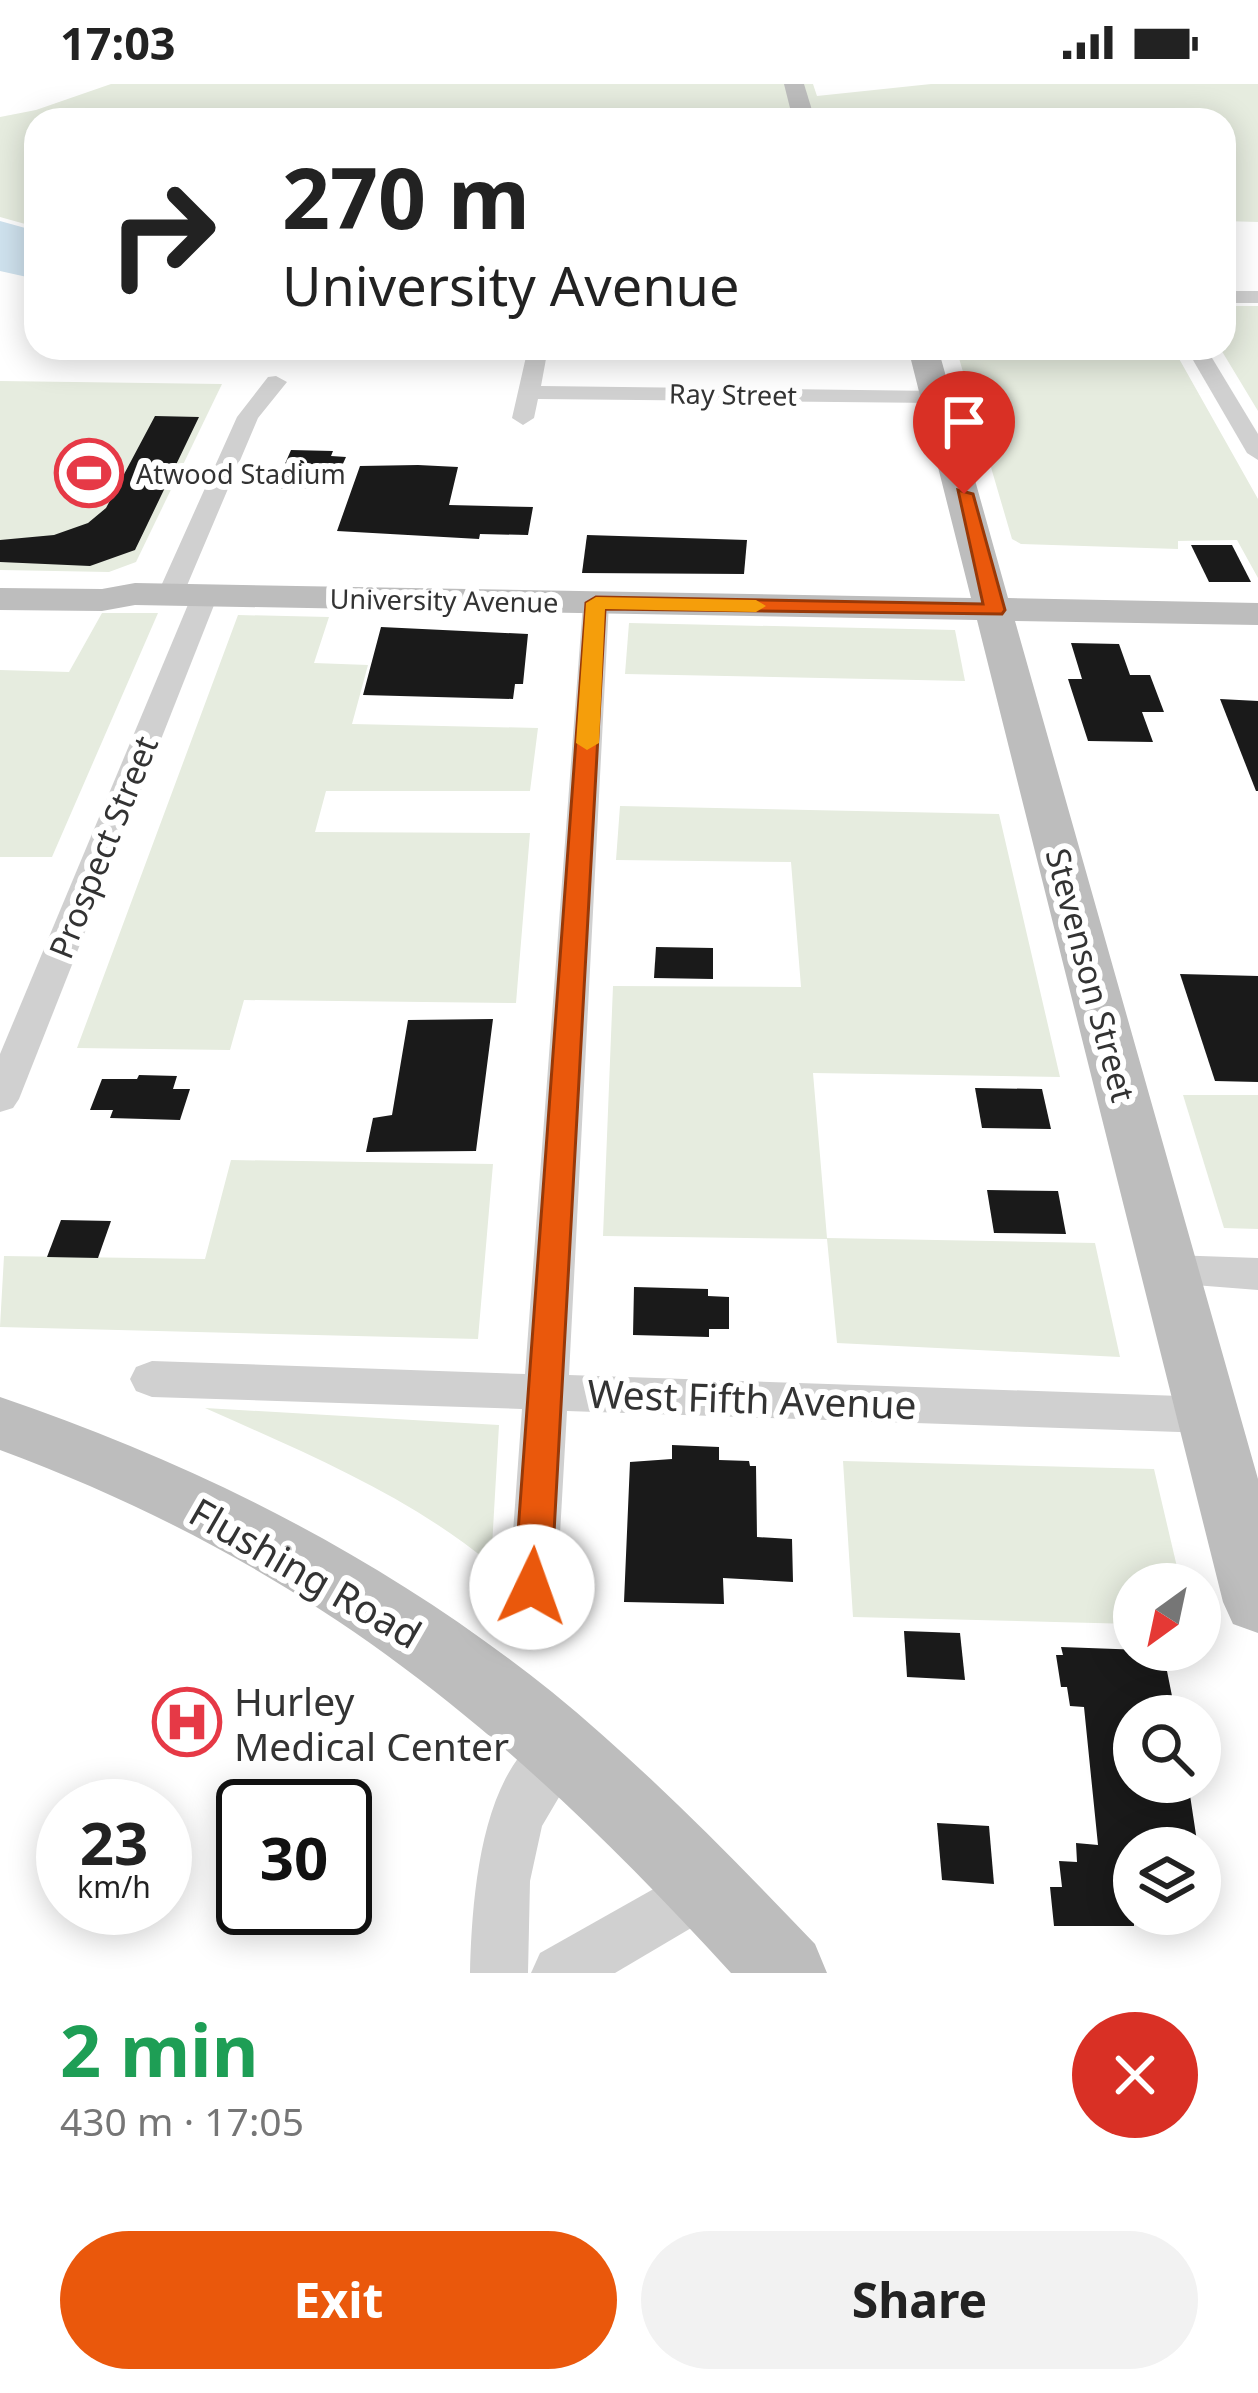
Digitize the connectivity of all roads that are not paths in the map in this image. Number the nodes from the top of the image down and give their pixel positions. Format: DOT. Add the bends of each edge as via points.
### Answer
graph roads {
  1 [pos="536,360"];
  2 [pos="926,360"];
  3 [pos="1203,360"];
  4 [pos="276,382"];
  5 [pos="529,392"];
  6 [pos="937,397"];
  7 [pos="523,418"];
  8 [pos="1258,453"];
  9 [pos="0,585"];
  10 [pos="170,595"];
  11 [pos="0,599"];
  12 [pos="596,603"];
  13 [pos="995,610"];
  14 [pos="1258,614"];
  15 [pos="0,1099"];
  16 [pos="1171,1271"];
  17 [pos="1258,1274"];
  18 [pos="152,1379"];
  19 [pos="544,1392"];
  20 [pos="1209,1415"];
  21 [pos="0,1424"];
  22 [pos="532,1587"];
  23 [pos="1258,1602"];
  24 [pos="562,1748"];
  25 [pos="705,1888"];
  26 [pos="499,1973"];
  27 [pos="560,1973"];
  28 [pos="786,1973"];
  1 -- 5 [label="street"];
  2 -- 6 [label="street, Stevenson Street"];
  3 -- 8 [label="street"];
  4 -- 10 [label="street, Prospect Street" via="248,417"];
  5 -- 6 [label="street, Ray Street"];
  5 -- 7 [label="street"];
  6 -- 13 [label="street, Stevenson Street"];
  9 -- 10 [label="street, University Avenue"];
  10 -- 11 [label="street, University Avenue"];
  10 -- 12 [label="street, University Avenue"];
  10 -- 15 [label="street, Prospect Street"];
  12 -- 13 [label="street, University Avenue"];
  12 -- 19 [label="street"];
  13 -- 14 [label="street, University Avenue"];
  13 -- 16 [label="street, Stevenson Street"];
  16 -- 17 [label="street"];
  16 -- 20 [label="street, Stevenson Street"];
  18 -- 19 [label="street, West Fifth Avenue"];
  19 -- 20 [label="street, West Fifth Avenue"];
  19 -- 22 [label="street"];
  20 -- 23 [label="street, Stevenson Street"];
  21 -- 24 [label="street, Flushing Road" via="173,1495 334,1578"];
  24 -- 25 [label="street, Flushing Road"];
  24 -- 26 [label="street" via="516,1814 500,1900"];
  25 -- 27 [label="street"];
  25 -- 28 [label="street, Flushing Road"];
}
